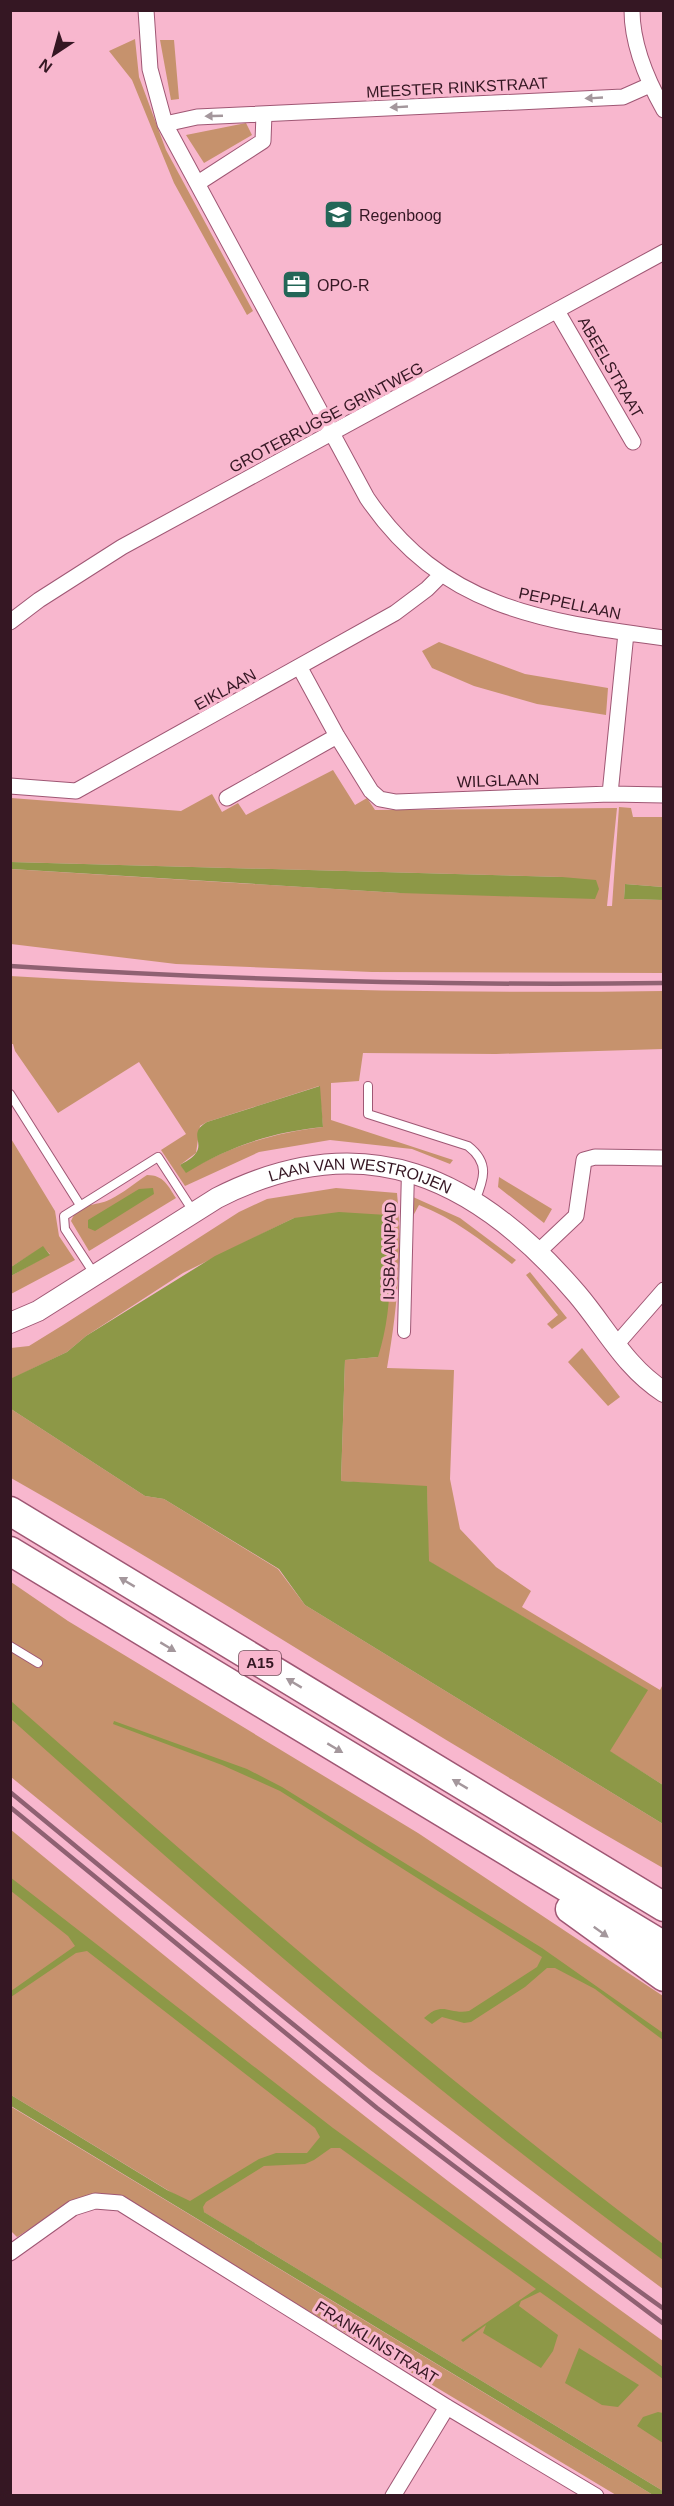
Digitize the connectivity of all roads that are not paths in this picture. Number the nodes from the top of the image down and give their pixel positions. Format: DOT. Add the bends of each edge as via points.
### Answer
graph roads {
  1 [pos="146,10"];
  2 [pos="632,10"];
  3 [pos="650,85"];
  4 [pos="663,110"];
  5 [pos="264,114"];
  6 [pos="165,124"];
  7 [pos="198,183"];
  8 [pos="663,252"];
  9 [pos="557,311"];
  10 [pos="333,434"];
  11 [pos="633,442"];
  12 [pos="441,575"];
  13 [pos="10,622"];
  14 [pos="626,633"];
  15 [pos="663,638"];
  16 [pos="300,668"];
  17 [pos="337,736"];
  18 [pos="10,786"];
  19 [pos="610,794"];
  20 [pos="663,795"];
  21 [pos="227,798"];
  22 [pos="368,1086"];
  23 [pos="10,1094"];
  24 [pos="663,1158"];
  25 [pos="408,1171"];
  26 [pos="475,1201"];
  27 [pos="80,1205"];
  28 [pos="194,1212"];
  29 [pos="539,1251"];
  30 [pos="95,1275"];
  31 [pos="663,1290"];
  32 [pos="10,1323"];
  33 [pos="405,1332"];
  34 [pos="615,1346"];
  35 [pos="663,1392"];
  36 [pos="10,1511"];
  37 [pos="10,1551"];
  38 [pos="10,1646"];
  39 [pos="38,1663"];
  40 [pos="418,1798"];
  41 [pos="510,1815"];
  42 [pos="663,1892"];
  43 [pos="663,1907"];
  44 [pos="663,1946"];
  45 [pos="663,1977"];
  46 [pos="10,2253"];
  47 [pos="447,2407"];
  48 [pos="393,2496"];
  49 [pos="596,2496"];
  1 -- 6 [label="street, PEPPELLAAN" via="150,69"];
  2 -- 3 [label="street" via="632,31"];
  3 -- 4 [label="street"];
  3 -- 5 [label="street, MEESTER RINKSTRAAT, one-way" via="623,97"];
  5 -- 6 [label="street, MEESTER RINKSTRAAT, one-way" via="196,117"];
  5 -- 7 [label="street" via="263,141"];
  6 -- 7 [label="street, PEPPELLAAN"];
  7 -- 10 [label="street, PEPPELLAAN"];
  8 -- 9 [label="street, GROTEBRUGSE GRINTWEG"];
  9 -- 10 [label="street, GROTEBRUGSE GRINTWEG"];
  9 -- 11 [label="street, ABEELSTRAAT"];
  10 -- 12 [label="street, PEPPELLAAN" via="374,509 400,540"];
  10 -- 13 [label="street, GROTEBRUGSE GRINTWEG" via="122,547"];
  12 -- 14 [label="street, PEPPELLAAN" via="475,594 529,615"];
  12 -- 16 [label="street, EIKLAAN" via="394,613"];
  14 -- 15 [label="street, PEPPELLAAN"];
  14 -- 19 [label="street"];
  16 -- 17 [label="street, WILGLAAN"];
  16 -- 18 [label="street, EIKLAAN" via="76,791"];
  17 -- 19 [label="street, WILGLAAN" via="380,799 396,802"];
  17 -- 21 [label="street"];
  19 -- 20 [label="street"];
  22 -- 26 [label="lane" via="368,1114 475,1151 485,1175"];
  23 -- 27 [label="lane"];
  24 -- 29 [label="street" via="584,1160 576,1215"];
  25 -- 26 [label="street, LAAN VAN WESTROIJEN"];
  25 -- 28 [label="street, LAAN VAN WESTROIJEN" via="352,1164 280,1172 248,1183"];
  25 -- 33 [label="street, IJSBAANPAD"];
  26 -- 29 [label="street, LAAN VAN WESTROIJEN"];
  27 -- 28 [label="lane" via="158,1157"];
  27 -- 30 [label="lane" via="64,1216 65,1229"];
  28 -- 30 [label="street, LAAN VAN WESTROIJEN"];
  29 -- 34 [label="street, LAAN VAN WESTROIJEN"];
  30 -- 32 [label="street, LAAN VAN WESTROIJEN" via="38,1311"];
  31 -- 34 [label="street"];
  34 -- 35 [label="street, LAAN VAN WESTROIJEN" via="645,1379"];
  41 -- 36 [label="highway, A15, one-way"];
  37 -- 40 [label="highway, A15, one-way"];
  38 -- 39 [label="lane"];
  40 -- 44 [label="highway, A15"];
  40 -- 45 [label="highway, A15, one-way"];
  41 -- 42 [label="highway, A15"];
  41 -- 43 [label="highway, A15"];
  46 -- 47 [label="street, FRANKLINSTRAAT" via="73,2208 95,2201 120,2203"];
  47 -- 48 [label="street"];
  47 -- 49 [label="street, FRANKLINSTRAAT"];
}
